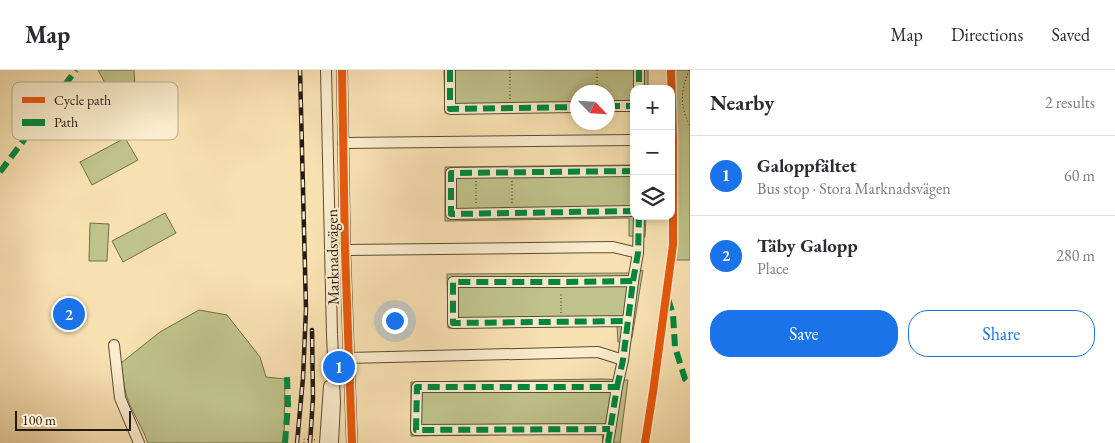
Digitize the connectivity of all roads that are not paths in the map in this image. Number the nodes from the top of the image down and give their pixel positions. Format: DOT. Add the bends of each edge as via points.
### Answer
graph roads {
  1 [pos="326,70"];
  2 [pos="342,70"];
  3 [pos="450,70"];
  4 [pos="639,70"];
  5 [pos="639,85"];
  6 [pos="615,106"];
  7 [pos="630,106"];
  8 [pos="570,107"];
  9 [pos="630,140"];
  10 [pos="343,144"];
  11 [pos="630,171"];
  12 [pos="630,211"];
  13 [pos="639,220"];
  14 [pos="345,250"];
  15 [pos="638,253"];
  16 [pos="633,281"];
  17 [pos="627,320"];
  18 [pos="332,335"];
  19 [pos="114,345"];
  20 [pos="348,358"];
  21 [pos="623,360"];
  22 [pos="617,387"];
  23 [pos="610,429"];
  24 [pos="139,443"];
  25 [pos="325,443"];
  26 [pos="333,443"];
  27 [pos="352,443"];
  28 [pos="608,443"];
  1 -- 18 [label="street"];
  2 -- 10 [label="street, Marknadsvägen"];
  3 -- 8 [label="street" via="450,110"];
  4 -- 5 [label="street"];
  6 -- 7 [label="street"];
  9 -- 10 [label="street"];
  10 -- 14 [label="street, Marknadsvägen"];
  11 -- 12 [label="street" via="450,173 451,214"];
  13 -- 15 [label="street"];
  14 -- 15 [label="street, Marknadsvägen" via="614,247"];
  14 -- 20 [label="street, Marknadsvägen"];
  15 -- 16 [label="street"];
  16 -- 17 [label="street"];
  16 -- 17 [label="street" via="453,282 454,323"];
  17 -- 21 [label="street"];
  18 -- 25 [label="street"];
  18 -- 26 [label="street"];
  19 -- 24 [label="street" via="120,398"];
  20 -- 21 [label="street" via="598,352"];
  20 -- 27 [label="street, Marknadsvägen"];
  21 -- 22 [label="street"];
  22 -- 23 [label="street"];
  22 -- 23 [label="street" via="417,387 416,430"];
  23 -- 28 [label="street"];
}
